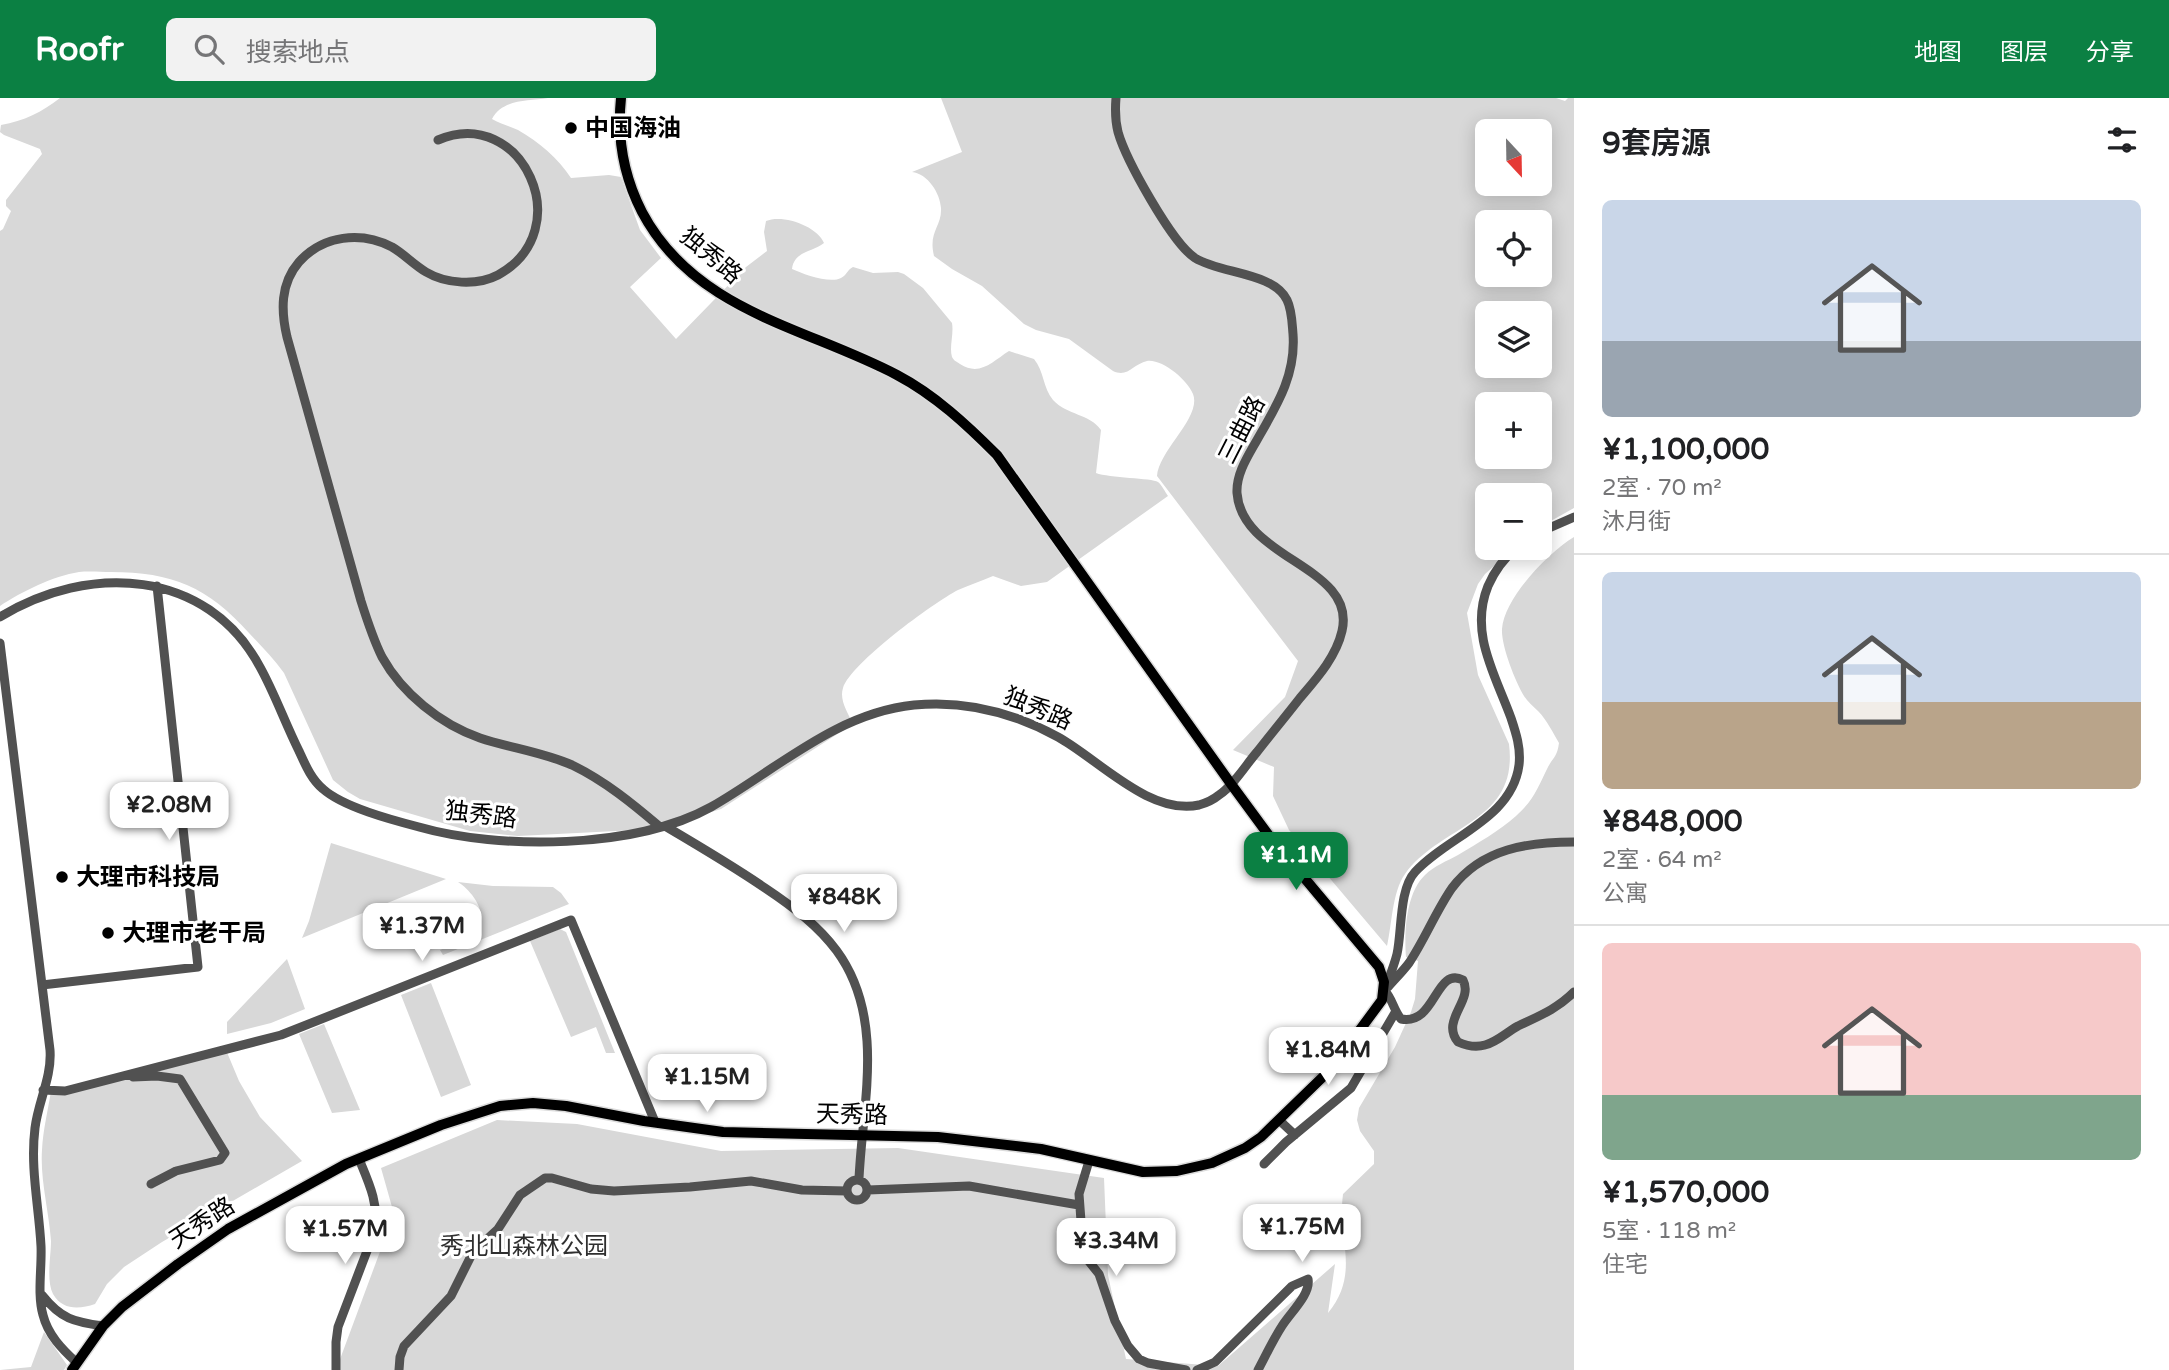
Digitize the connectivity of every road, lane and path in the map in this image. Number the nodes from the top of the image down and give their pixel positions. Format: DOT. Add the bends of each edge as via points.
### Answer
graph roads {
  1 [pos="621,98"];
  2 [pos="1116,98"];
  3 [pos="438,140"];
  4 [pos="1574,517"];
  5 [pos="1552,526"];
  6 [pos="1502,560"];
  7 [pos="157,586"];
  8 [pos="0,617"];
  9 [pos="0,643"];
  10 [pos="1231,784"];
  11 [pos="663,827"];
  12 [pos="1574,842"];
  13 [pos="42,985"];
  14 [pos="1385,991"];
  15 [pos="1574,992"];
  16 [pos="1396,1012"];
  17 [pos="117,1077"];
  18 [pos="43,1090"];
  19 [pos="1279,1120"];
  20 [pos="655,1122"];
  21 [pos="1295,1135"];
  22 [pos="861,1136"];
  23 [pos="359,1159"];
  24 [pos="1089,1161"];
  25 [pos="1264,1164"];
  26 [pos="859,1179"];
  27 [pos="151,1184"];
  28 [pos="867,1190"];
  29 [pos="847,1191"];
  30 [pos="1079,1205"];
  31 [pos="41,1294"];
  32 [pos="103,1326"];
  33 [pos="74,1366"];
  34 [pos="335,1370"];
  35 [pos="399,1370"];
  36 [pos="1186,1370"];
  37 [pos="1198,1370"];
  38 [pos="1258,1370"];
  1 -- 10 [label="main road, 独秀路" via="623,157 632,190 653,230 678,261 730,301 897,375 968,425 1027,494"];
  2 -- 10 [label="street, 三曲路" via="1116,123 1123,146 1177,240 1202,261 1273,286 1288,303 1293,323 1292,369 1241,470 1238,497 1245,516 1264,540 1326,583 1343,612 1341,635 1324,670"];
  3 -- 11 [label="street" via="462,135 487,138 510,151 528,172 537,193 537,218 529,242 515,262 488,280 452,281 427,273 383,243 341,238 320,245 301,260 283,297 290,348 361,601 387,665 436,716 472,735 573,766"];
  4 -- 5 [label="street"];
  6 -- 14 [label="street" via="1482,601 1480,627 1518,741 1515,783 1493,813 1427,859 1411,876"];
  7 -- 8 [label="street, 独秀路" via="132,582 65,590"];
  7 -- 11 [label="street, 独秀路" via="202,607 246,644 309,771 335,798 418,827 481,839 588,839"];
  7 -- 13 [label="street" via="198,967"];
  9 -- 13 [label="street"];
  10 -- 11 [label="street, 独秀路" via="1202,804 1167,804 1142,794 1074,747 1030,724 978,708 923,704 886,710 848,724 709,808"];
  10 -- 14 [label="main road" via="1379,967"];
  11 -- 22 [label="street" via="800,911 841,955 858,994 865,1026 867,1075"];
  12 -- 14 [label="street" via="1524,845 1474,867 1453,887 1408,964"];
  13 -- 18 [label="street" via="51,1057"];
  14 -- 16 [label="street"];
  14 -- 19 [label="main road, 天秀路" via="1349,1048"];
  15 -- 16 [label="street" via="1542,1016 1482,1046 1458,1042 1452,1032 1466,988 1463,980 1445,981 1429,1007 1416,1017 1405,1020"];
  16 -- 21 [label="street" via="1351,1088"];
  17 -- 18 [label="street" via="65,1091"];
  17 -- 20 [label="street" via="281,1035 571,920"];
  17 -- 27 [label="street" via="180,1079 225,1153 220,1160 176,1171"];
  18 -- 31 [label="street" via="33,1154"];
  19 -- 21 [label="street"];
  19 -- 24 [label="main road, 天秀路" via="1245,1148 1196,1168 1143,1172"];
  20 -- 22 [label="main road, 天秀路" via="723,1132"];
  20 -- 23 [label="main road, 天秀路" via="566,1106 500,1106"];
  21 -- 25 [label="street"];
  22 -- 24 [label="main road, 天秀路" via="938,1137 1041,1149"];
  22 -- 26 [label="street"];
  23 -- 32 [label="main road, 天秀路" via="228,1229 144,1289"];
  23 -- 34 [label="street" via="375,1199 375,1230 338,1327"];
  24 -- 30 [label="street"];
  26 -- 28 [label="street"];
  26 -- 29 [label="street" via="851,1182"];
  28 -- 29 [label="street" via="858,1200"];
  28 -- 30 [label="street" via="969,1186"];
  29 -- 35 [label="street" via="802,1190 751,1181 614,1191 542,1180 520,1195 498,1229 473,1252 452,1296 404,1346"];
  30 -- 36 [label="street" via="1084,1251 1099,1274 1128,1346 1148,1363"];
  31 -- 32 [label="street" via="64,1316"];
  31 -- 33 [label="street" via="47,1326"];
  32 -- 33 [label="main road, 天秀路"];
  37 -- 38 [label="street" via="1215,1362 1292,1286 1308,1279 1309,1286"];
}
